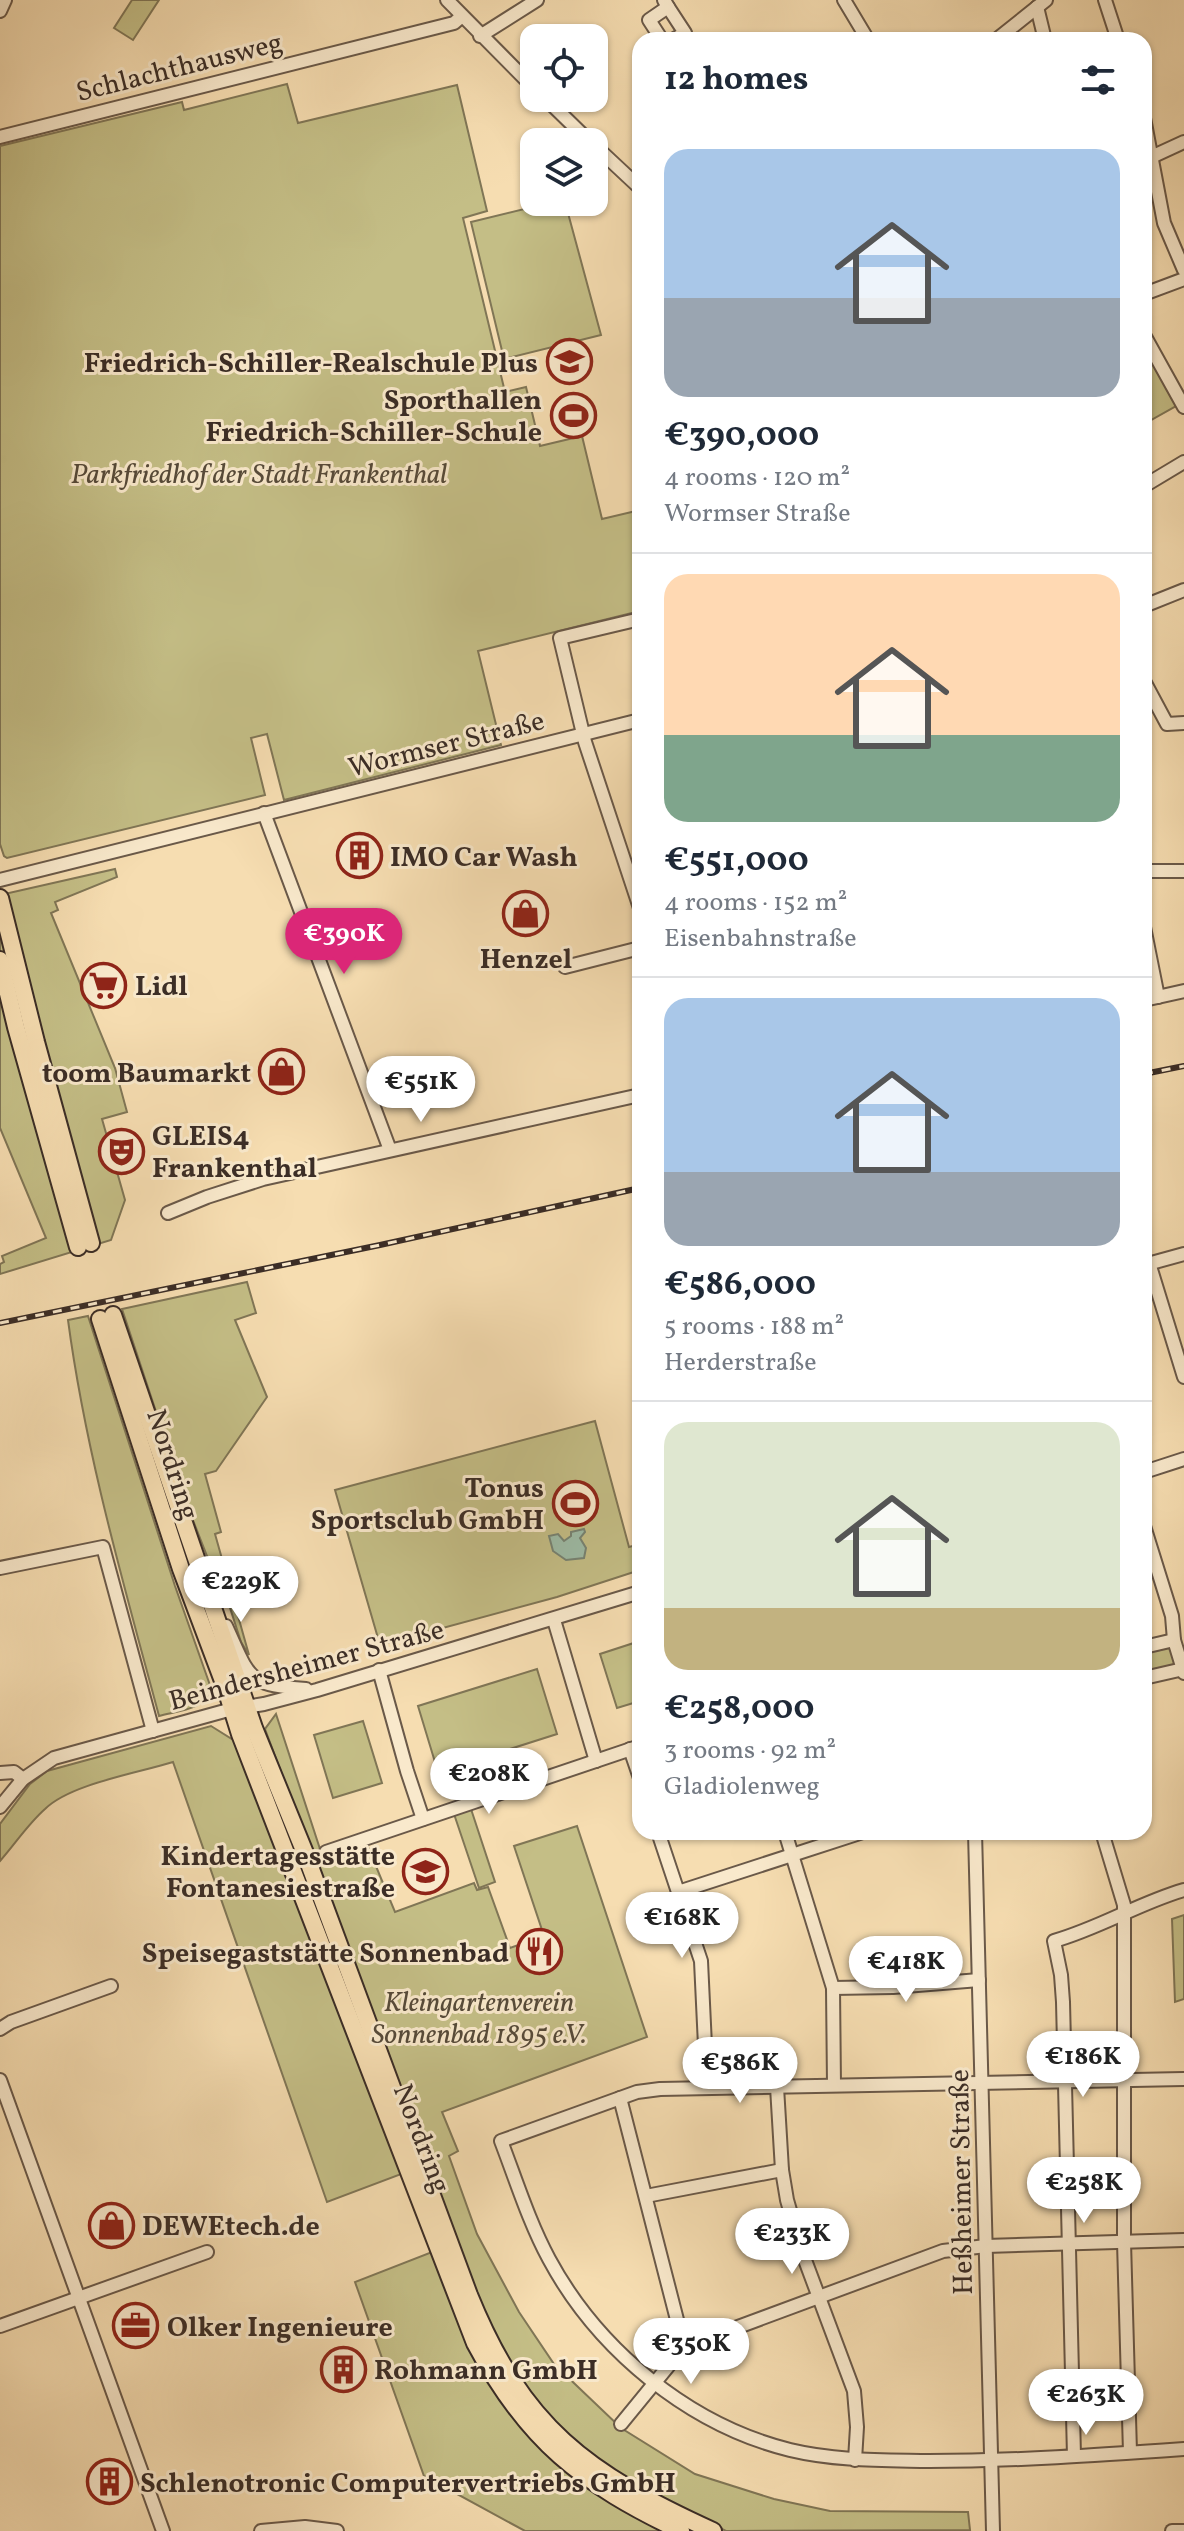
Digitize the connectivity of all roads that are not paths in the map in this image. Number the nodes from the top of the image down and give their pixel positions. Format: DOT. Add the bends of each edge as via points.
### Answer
graph roads {
  1 [pos="5,0"];
  2 [pos="447,0"];
  3 [pos="537,0"];
  4 [pos="844,0"];
  5 [pos="1105,0"];
  6 [pos="666,3"];
  7 [pos="1042,3"];
  8 [pos="0,11"];
  9 [pos="462,16"];
  10 [pos="657,32"];
  11 [pos="684,32"];
  12 [pos="863,32"];
  13 [pos="1006,32"];
  14 [pos="1044,32"];
  15 [pos="1115,32"];
  16 [pos="480,36"];
  17 [pos="520,75"];
  18 [pos="559,112"];
  19 [pos="576,128"];
  20 [pos="0,137"];
  21 [pos="1184,142"];
  22 [pos="1152,157"];
  23 [pos="608,159"];
  24 [pos="1152,175"];
  25 [pos="632,181"];
  26 [pos="1184,270"];
  27 [pos="1184,279"];
  28 [pos="1152,291"];
  29 [pos="1152,349"];
  30 [pos="1184,407"];
  31 [pos="1184,462"];
  32 [pos="1152,481"];
  33 [pos="1184,590"];
  34 [pos="1152,603"];
  35 [pos="632,621"];
  36 [pos="1152,696"];
  37 [pos="632,722"];
  38 [pos="1184,723"];
  39 [pos="583,734"];
  40 [pos="264,813"];
  41 [pos="1152,871"];
  42 [pos="1184,871"];
  43 [pos="0,880"];
  44 [pos="632,884"];
  45 [pos="0,898"];
  46 [pos="632,950"];
  47 [pos="0,960"];
  48 [pos="565,967"];
  49 [pos="1152,967"];
  50 [pos="1184,991"];
  51 [pos="1158,997"];
  52 [pos="1152,998"];
  53 [pos="632,1097"];
  54 [pos="390,1150"];
  55 [pos="168,1213"];
  56 [pos="1184,1254"];
  57 [pos="1152,1262"];
  58 [pos="1152,1282"];
  59 [pos="1184,1377"];
  60 [pos="1184,1459"];
  61 [pos="1152,1469"];
  62 [pos="1152,1552"];
  63 [pos="194,1554"];
  64 [pos="0,1568"];
  65 [pos="632,1595"];
  66 [pos="554,1620"];
  67 [pos="1174,1640"];
  68 [pos="1152,1645"];
  69 [pos="379,1670"];
  70 [pos="1183,1671"];
  71 [pos="1152,1677"];
  72 [pos="317,1690"];
  73 [pos="240,1708"];
  74 [pos="153,1731"];
  75 [pos="632,1749"];
  76 [pos="596,1761"];
  77 [pos="0,1773"];
  78 [pos="23,1779"];
  79 [pos="0,1807"];
  80 [pos="423,1819"];
  81 [pos="661,1840"];
  82 [pos="787,1840"];
  83 [pos="838,1840"];
  84 [pos="975,1840"];
  85 [pos="1104,1840"];
  86 [pos="326,1852"];
  87 [pos="792,1855"];
  88 [pos="1184,1890"];
  89 [pos="678,1892"];
  90 [pos="1124,1915"];
  91 [pos="979,1980"];
  92 [pos="111,1986"];
  93 [pos="833,1988"];
  94 [pos="0,2029"];
  95 [pos="1184,2079"];
  96 [pos="0,2080"];
  97 [pos="1123,2081"];
  98 [pos="982,2082"];
  99 [pos="1065,2082"];
  100 [pos="834,2085"];
  101 [pos="777,2087"];
  102 [pos="707,2088"];
  103 [pos="620,2098"];
  104 [pos="782,2170"];
  105 [pos="646,2196"];
  106 [pos="1184,2240"];
  107 [pos="1124,2242"];
  108 [pos="1069,2244"];
  109 [pos="986,2246"];
  110 [pos="207,2252"];
  111 [pos="79,2297"];
  112 [pos="819,2297"];
  113 [pos="0,2326"];
  114 [pos="684,2347"];
  115 [pos="654,2382"];
  116 [pos="621,2424"];
  117 [pos="1184,2449"];
  118 [pos="1130,2452"];
  119 [pos="1074,2456"];
  120 [pos="855,2460"];
  121 [pos="991,2461"];
  122 [pos="163,2531"];
  123 [pos="261,2531"];
  124 [pos="337,2531"];
  125 [pos="681,2531"];
  126 [pos="713,2531"];
  127 [pos="993,2531"];
  128 [pos="1172,2531"];
  129 [pos="1183,2531"];
  1 -- 8 [label="street"];
  2 -- 9 [label="street"];
  3 -- 16 [label="street"];
  4 -- 12 [label="street"];
  5 -- 15 [label="street"];
  6 -- 10 [label="street" via="649,20"];
  6 -- 11 [label="street"];
  7 -- 13 [label="street"];
  7 -- 14 [label="street"];
  9 -- 16 [label="street"];
  9 -- 20 [label="street, Schlachthausweg" via="454,23"];
  16 -- 17 [label="street"];
  18 -- 19 [label="street"];
  21 -- 22 [label="street"];
  23 -- 25 [label="street"];
  24 -- 26 [label="street"];
  27 -- 28 [label="street"];
  29 -- 30 [label="street"];
  31 -- 32 [label="street"];
  33 -- 34 [label="street"];
  35 -- 39 [label="street" via="560,638"];
  36 -- 38 [label="street" via="1167,724"];
  37 -- 39 [label="street, Wormser Straße"];
  39 -- 40 [label="street, Wormser Straße"];
  39 -- 44 [label="street"];
  40 -- 43 [label="street, Wormser Straße"];
  40 -- 54 [label="street"];
  41 -- 42 [label="street"];
  45 -- 47 [label="main road" via="85,1245"];
  46 -- 48 [label="street"];
  49 -- 51 [label="street"];
  50 -- 51 [label="street"];
  51 -- 52 [label="street"];
  53 -- 54 [label="street"];
  54 -- 55 [label="street" via="263,1179"];
  56 -- 57 [label="street"];
  58 -- 59 [label="street"];
  60 -- 61 [label="street"];
  62 -- 67 [label="street"];
  63 -- 72 [label="street, Nordring" via="254,1679 272,1687"];
  63 -- 73 [label="main road, Nordring"];
  63 -- 73 [label="main road, Nordring" via="107,1317 181,1569"];
  64 -- 74 [label="street" via="103,1547"];
  65 -- 66 [label="street, Beindersheimer Straße"];
  66 -- 69 [label="street, Beindersheimer Straße"];
  66 -- 76 [label="street"];
  67 -- 68 [label="street"];
  67 -- 70 [label="street"];
  69 -- 72 [label="street, Beindersheimer Straße"];
  69 -- 80 [label="street"];
  70 -- 71 [label="street"];
  72 -- 73 [label="street, Beindersheimer Straße"];
  73 -- 74 [label="street, Beindersheimer Straße"];
  73 -- 125 [label="main road, Nordring" via="462,2316 486,2365 517,2412 555,2453 610,2495"];
  73 -- 126 [label="main road, Nordring" via="469,2295 500,2361 546,2424 587,2461 630,2491"];
  74 -- 78 [label="street, Beindersheimer Straße" via="54,1758"];
  75 -- 76 [label="street"];
  76 -- 80 [label="street"];
  77 -- 78 [label="street" via="14,1772"];
  78 -- 79 [label="street, Beindersheimer Straße"];
  80 -- 86 [label="street"];
  81 -- 89 [label="street"];
  82 -- 87 [label="street"];
  83 -- 87 [label="street"];
  84 -- 91 [label="street, Heßheimer Straße"];
  85 -- 90 [label="street"];
  87 -- 89 [label="street"];
  87 -- 93 [label="street"];
  88 -- 90 [label="street"];
  89 -- 102 [label="street" via="701,1961"];
  90 -- 97 [label="street"];
  90 -- 99 [label="street" via="1054,1941 1061,1975"];
  91 -- 93 [label="street"];
  91 -- 98 [label="street, Heßheimer Straße"];
  92 -- 94 [label="street"];
  93 -- 100 [label="street"];
  95 -- 97 [label="street"];
  96 -- 111 [label="street"];
  97 -- 99 [label="street"];
  97 -- 107 [label="street"];
  98 -- 99 [label="street"];
  98 -- 100 [label="street"];
  98 -- 109 [label="street, Heßheimer Straße"];
  99 -- 108 [label="street"];
  100 -- 101 [label="street"];
  101 -- 102 [label="street"];
  101 -- 104 [label="street"];
  102 -- 103 [label="street" via="660,2089"];
  103 -- 105 [label="street"];
  103 -- 115 [label="street" via="501,2141 534,2226 571,2295 608,2341"];
  104 -- 105 [label="street"];
  104 -- 112 [label="street" via="793,2224"];
  105 -- 114 [label="street"];
  106 -- 107 [label="street"];
  107 -- 108 [label="street"];
  107 -- 118 [label="street"];
  108 -- 109 [label="street"];
  108 -- 119 [label="street"];
  109 -- 112 [label="street" via="943,2251"];
  109 -- 121 [label="street, Heßheimer Straße"];
  110 -- 111 [label="street"];
  111 -- 113 [label="street"];
  111 -- 122 [label="street"];
  112 -- 114 [label="street"];
  112 -- 120 [label="street" via="854,2391"];
  114 -- 115 [label="street"];
  115 -- 116 [label="street"];
  115 -- 120 [label="street" via="686,2406 750,2437 788,2450"];
  117 -- 118 [label="street"];
  118 -- 119 [label="street"];
  119 -- 121 [label="street"];
  120 -- 121 [label="street"];
  121 -- 127 [label="street, Heßheimer Straße"];
  123 -- 124 [label="street"];
  128 -- 129 [label="street"];
}
